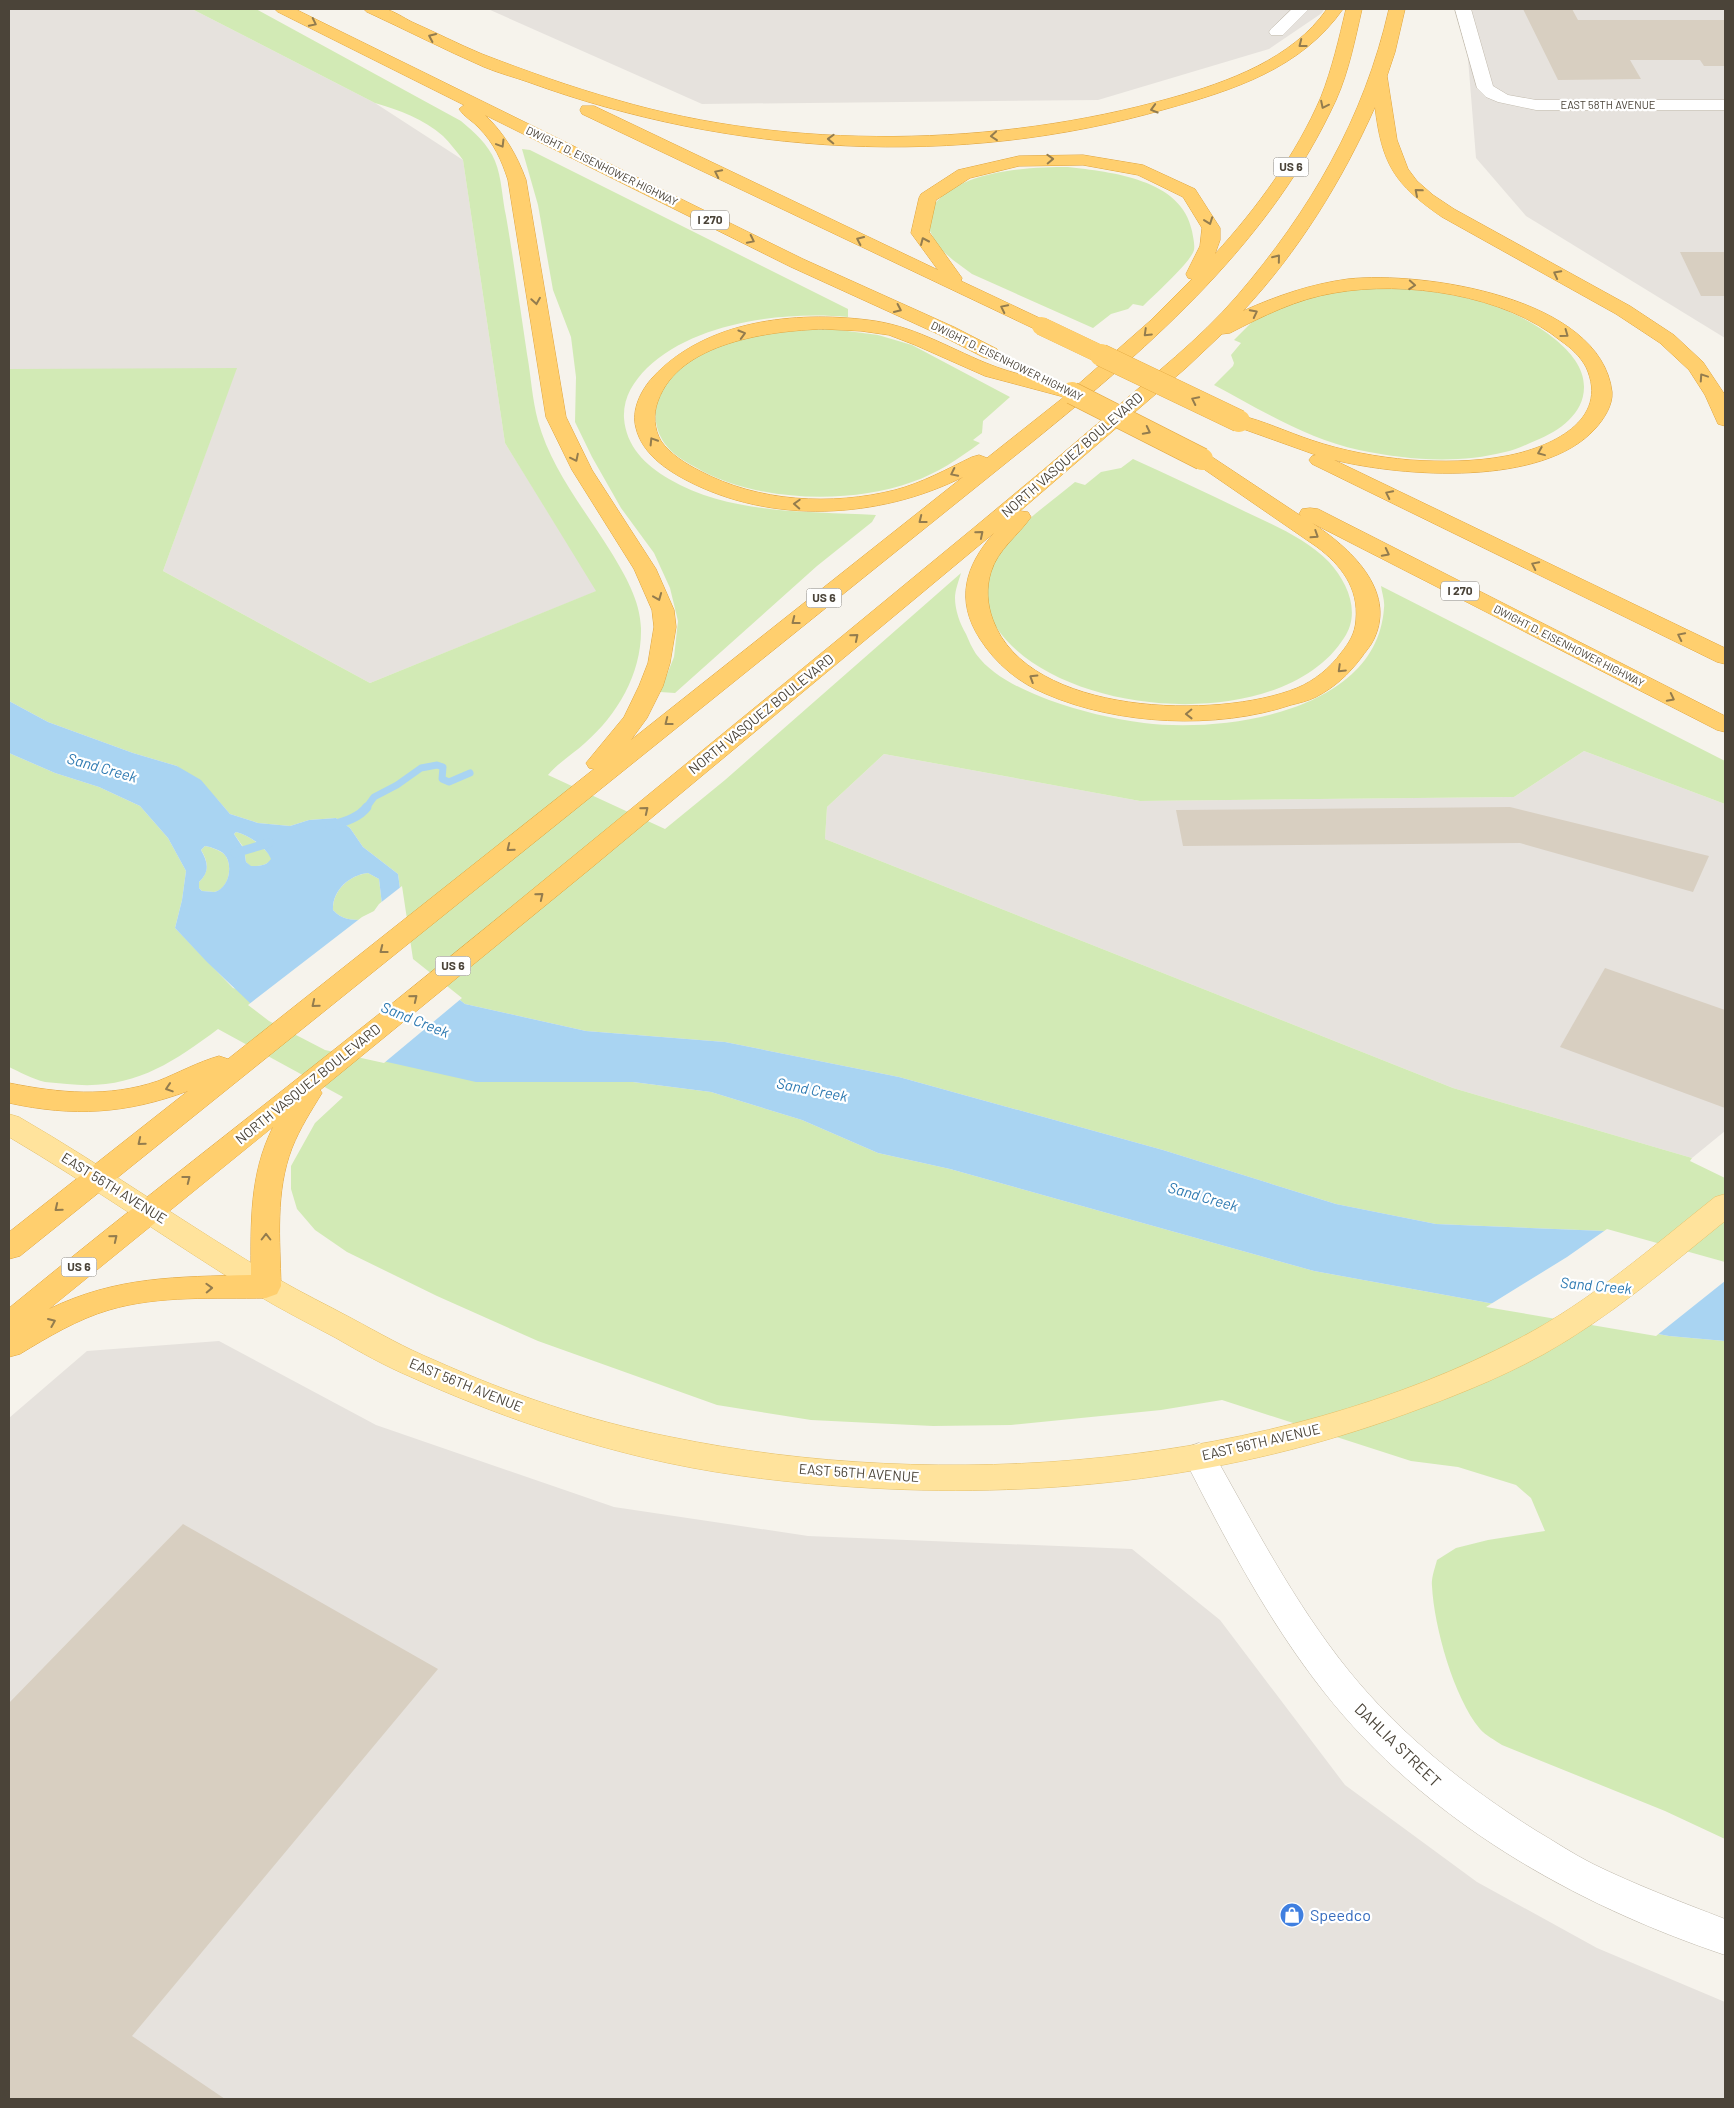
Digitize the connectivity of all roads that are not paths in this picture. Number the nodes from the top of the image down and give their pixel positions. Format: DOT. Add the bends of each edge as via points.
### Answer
graph roads {
  1 [pos="283,9"];
  2 [pos="372,9"];
  3 [pos="1301,9"];
  4 [pos="1334,9"];
  5 [pos="1354,9"];
  6 [pos="1463,9"];
  7 [pos="1404,11"];
  8 [pos="1277,32"];
  9 [pos="476,57"];
  10 [pos="1380,76"];
  11 [pos="425,78"];
  12 [pos="1725,105"];
  13 [pos="967,290"];
  14 [pos="1182,299"];
  15 [pos="1211,335"];
  16 [pos="990,363"];
  17 [pos="1725,420"];
  18 [pos="1239,421"];
  19 [pos="1029,436"];
  20 [pos="1202,459"];
  21 [pos="1058,469"];
  22 [pos="1725,657"];
  23 [pos="1725,725"];
  24 [pos="548,818"];
  25 [pos="275,1036"];
  26 [pos="322,1073"];
  27 [pos="9,1093"];
  28 [pos="9,1124"];
  29 [pos="96,1178"];
  30 [pos="1725,1205"];
  31 [pos="148,1210"];
  32 [pos="9,1248"];
  33 [pos="266,1286"];
  34 [pos="9,1325"];
  35 [pos="9,1344"];
  36 [pos="1199,1456"];
  37 [pos="1725,1937"];
  1 -- 11 [label="highway, DWIGHT D. EISENHOWER HIGHWAY / I 270, one-way"];
  9 -- 2 [label="highway, one-way"];
  3 -- 8 [label="street"];
  4 -- 9 [label="highway, one-way" via="1315,34 1295,50 1244,77 1204,93 1101,121 1043,131 950,139 824,138 696,124 623,107"];
  5 -- 14 [label="highway, US 6, one-way" via="1344,55 1328,100 1302,148 1264,208"];
  6 -- 12 [label="street, EAST 58TH AVENUE" via="1484,88 1492,94 1536,105"];
  7 -- 10 [label="highway, NORTH VASQUEZ BOULEVARD / US 6"];
  13 -- 9 [label="highway, one-way"];
  15 -- 10 [label="highway, NORTH VASQUEZ BOULEVARD / US 6, one-way" via="1300,226 1346,151"];
  17 -- 10 [label="highway, one-way" via="1715,394 1696,366 1667,339 1623,310 1448,214 1407,182 1398,170 1389,145"];
  11 -- 16 [label="highway, DWIGHT D. EISENHOWER HIGHWAY / I 270, one-way" via="798,263 947,331"];
  11 -- 24 [label="highway, one-way" via="491,128 512,163 524,217 556,417 582,470 645,569 663,610 665,626 659,663 635,718 615,745"];
  13 -- 14 [label="highway, one-way" via="929,252 917,220 921,205 947,181 965,173 993,164 1060,158 1144,171 1194,197 1209,217 1212,230 1210,244"];
  18 -- 13 [label="highway, one-way, bridge"];
  14 -- 19 [label="highway, US 6, one-way" via="1118,360"];
  15 -- 18 [label="highway, one-way" via="1282,300 1325,288 1383,283 1436,287 1492,299 1523,310 1564,333 1582,349 1594,366 1602,394 1599,409 1586,428 1561,444 1516,460 1459,467 1416,466 1355,458"];
  15 -- 21 [label="highway, NORTH VASQUEZ BOULEVARD / US 6"];
  19 -- 16 [label="highway, one-way" via="907,493 841,504 812,505 744,496 694,477 658,450 644,419 648,399 672,366 715,342 781,326 847,324 902,332"];
  16 -- 20 [label="highway, DWIGHT D. EISENHOWER HIGHWAY / I 270, one-way, bridge" via="1072,393"];
  22 -- 18 [label="highway, one-way"];
  19 -- 24 [label="highway, US 6, one-way"];
  20 -- 21 [label="highway, one-way" via="1336,550 1351,566 1366,597 1368,622 1365,634 1346,664 1330,679 1293,697 1247,710 1207,714 1143,712 1094,704 1030,677 994,646 977,610 976,584 990,553"];
  20 -- 23 [label="highway, DWIGHT D. EISENHOWER HIGHWAY / I 270, one-way"];
  26 -- 21 [label="highway, NORTH VASQUEZ BOULEVARD / US 6, one-way"];
  24 -- 25 [label="highway, US 6, one-way"];
  25 -- 27 [label="highway, one-way" via="180,1084 150,1094 91,1104"];
  25 -- 29 [label="highway, US 6, one-way"];
  31 -- 26 [label="highway, NORTH VASQUEZ BOULEVARD / US 6, one-way"];
  33 -- 26 [label="highway, one-way" via="267,1202 271,1170 283,1134"];
  28 -- 29 [label="main road, EAST 56TH AVENUE"];
  29 -- 31 [label="main road, EAST 56TH AVENUE"];
  29 -- 32 [label="highway, US 6, one-way"];
  30 -- 36 [label="main road, EAST 56TH AVENUE" via="1609,1296 1534,1345 1435,1390 1316,1431"];
  31 -- 33 [label="main road, EAST 56TH AVENUE"];
  34 -- 31 [label="highway, NORTH VASQUEZ BOULEVARD / US 6, one-way"];
  35 -- 33 [label="highway, one-way" via="39,1327 120,1296 156,1290"];
  33 -- 36 [label="main road, EAST 56TH AVENUE" via="415,1366 489,1396 544,1417 702,1456 768,1466 903,1477 1063,1473 1127,1468"];
  36 -- 37 [label="street, DAHLIA STREET" via="1314,1652 1350,1698 1425,1775 1482,1817 1577,1875"];
}
